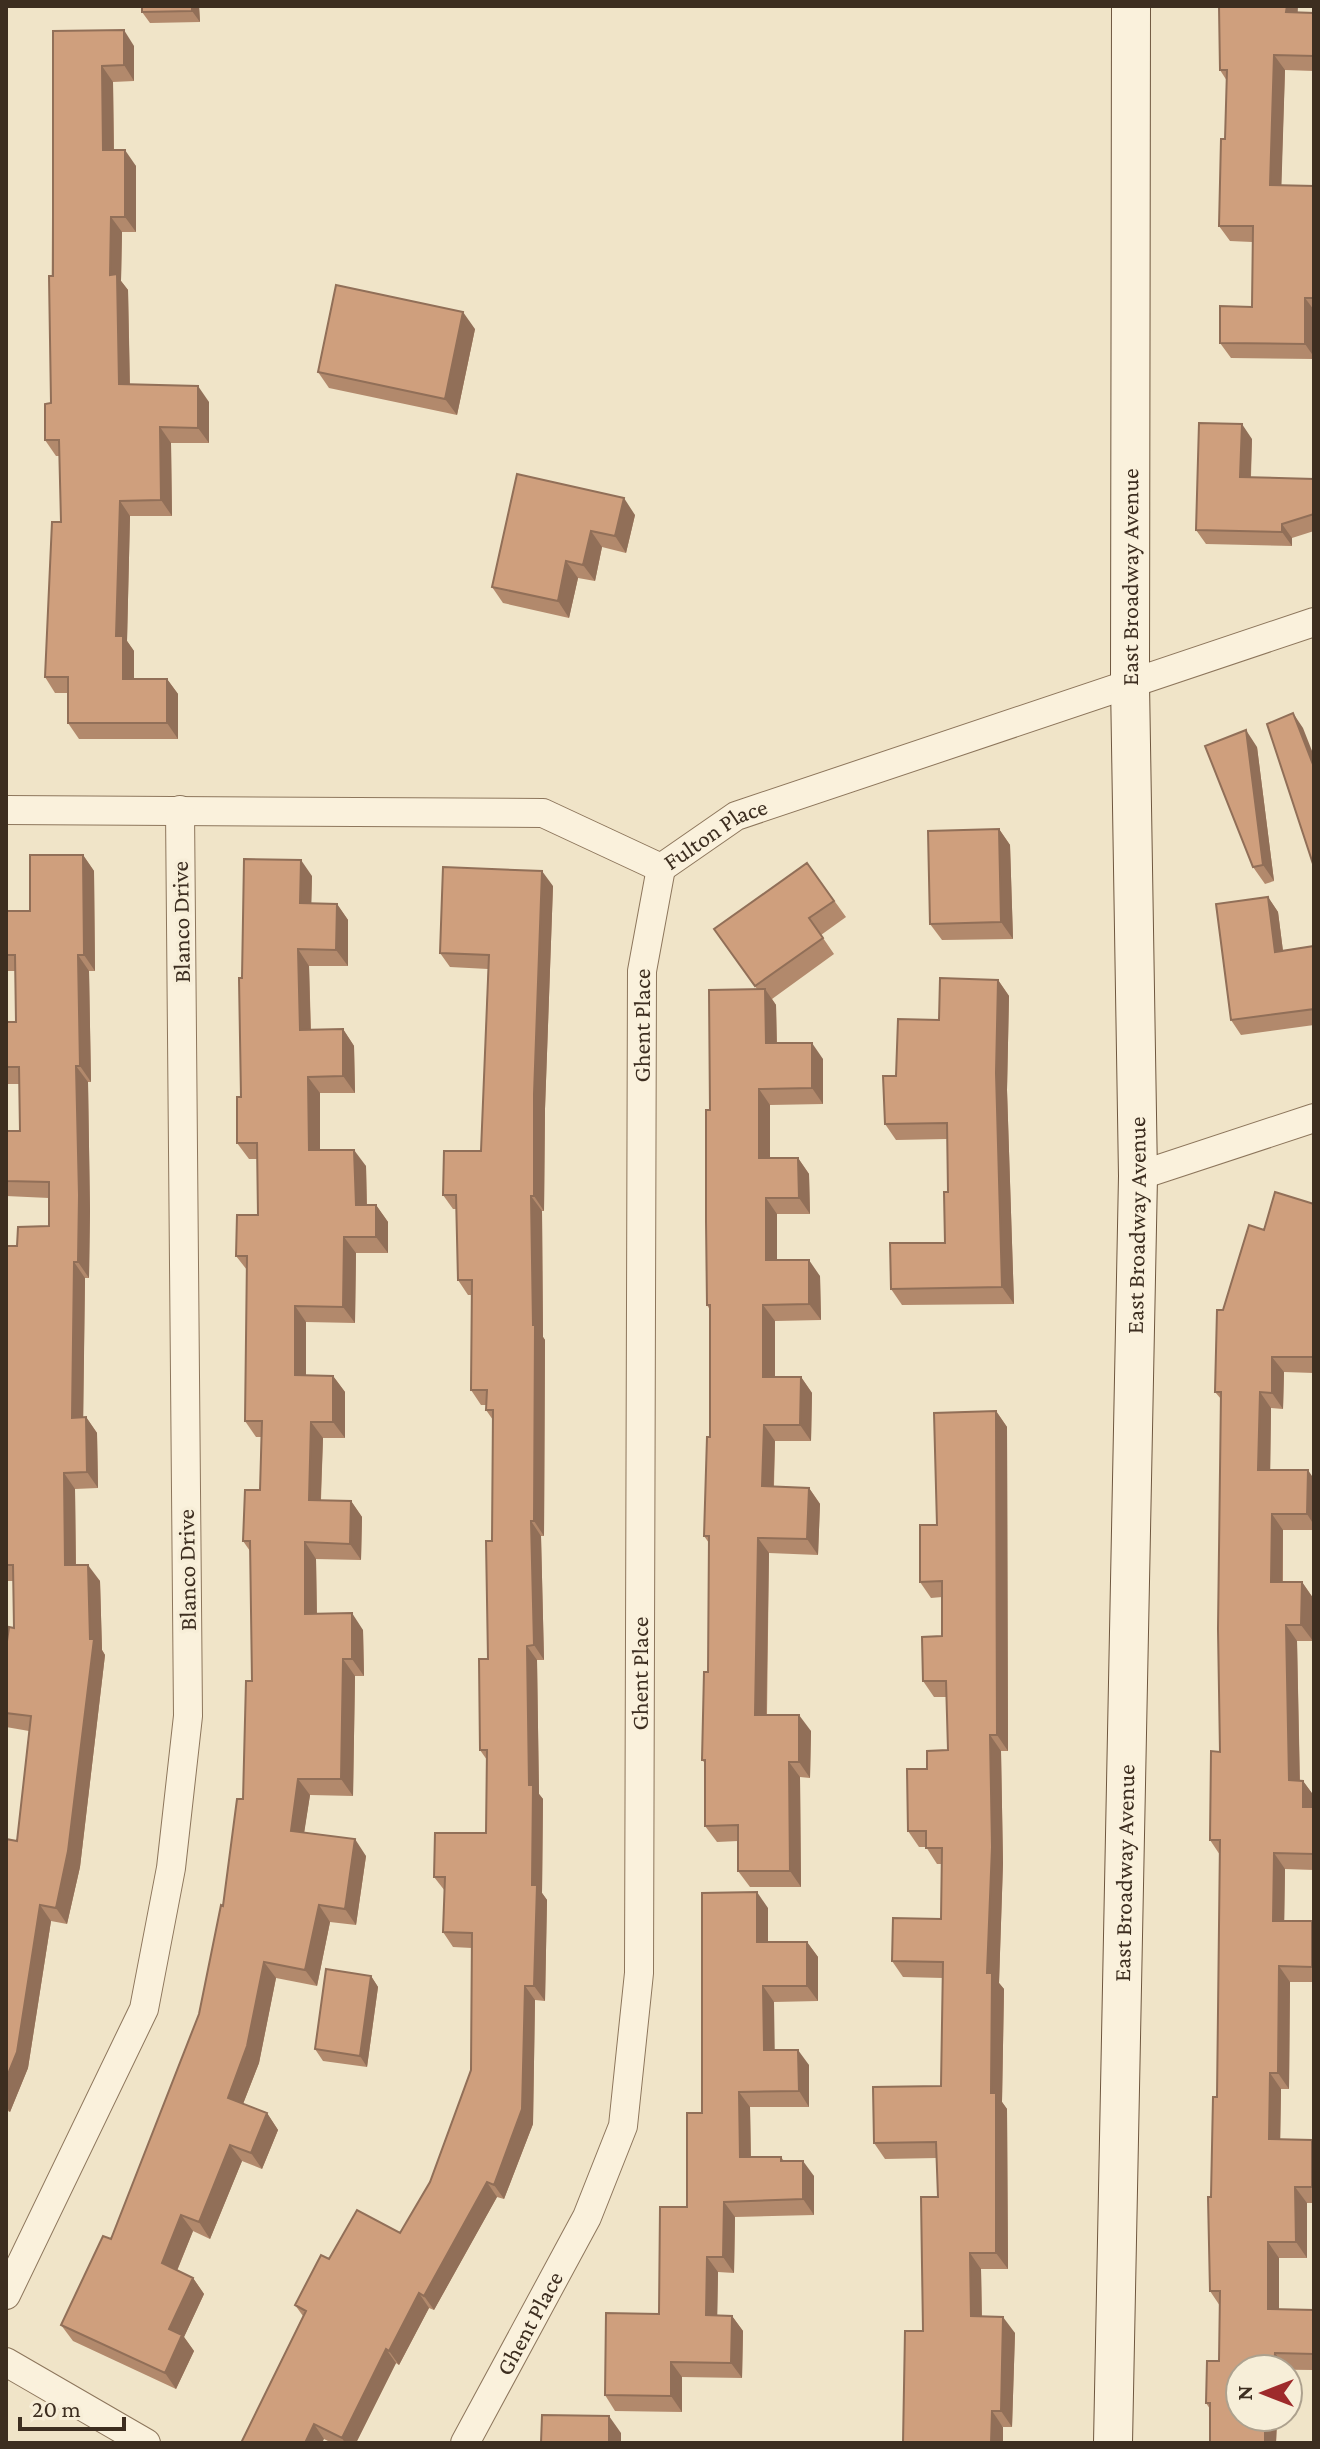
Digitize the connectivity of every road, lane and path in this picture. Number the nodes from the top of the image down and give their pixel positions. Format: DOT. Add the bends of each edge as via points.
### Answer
graph roads {
  1 [pos="1131,6"];
  2 [pos="1314,622"];
  3 [pos="1130,683"];
  4 [pos="6,810"];
  5 [pos="180,810"];
  6 [pos="661,868"];
  7 [pos="1314,1118"];
  8 [pos="1138,1176"];
  9 [pos="6,2295"];
  10 [pos="6,2362"];
  11 [pos="146,2443"];
  12 [pos="465,2443"];
  13 [pos="1113,2443"];
  1 -- 3 [label="street, East Broadway Avenue"];
  2 -- 3 [label="street, Fulton Place"];
  3 -- 6 [label="street, Fulton Place" via="736,816"];
  3 -- 8 [label="street, East Broadway Avenue"];
  4 -- 5 [label="street, Fulton Place"];
  5 -- 6 [label="street, Fulton Place" via="543,813"];
  5 -- 9 [label="street, Blanco Drive" via="188,1716 173,1853 144,2009"];
  6 -- 12 [label="street, Ghent Place" via="642,971 639,1973 623,2126 587,2217"];
  7 -- 8 [label="street"];
  8 -- 13 [label="street, East Broadway Avenue"];
  10 -- 11 [label="street"];
}
